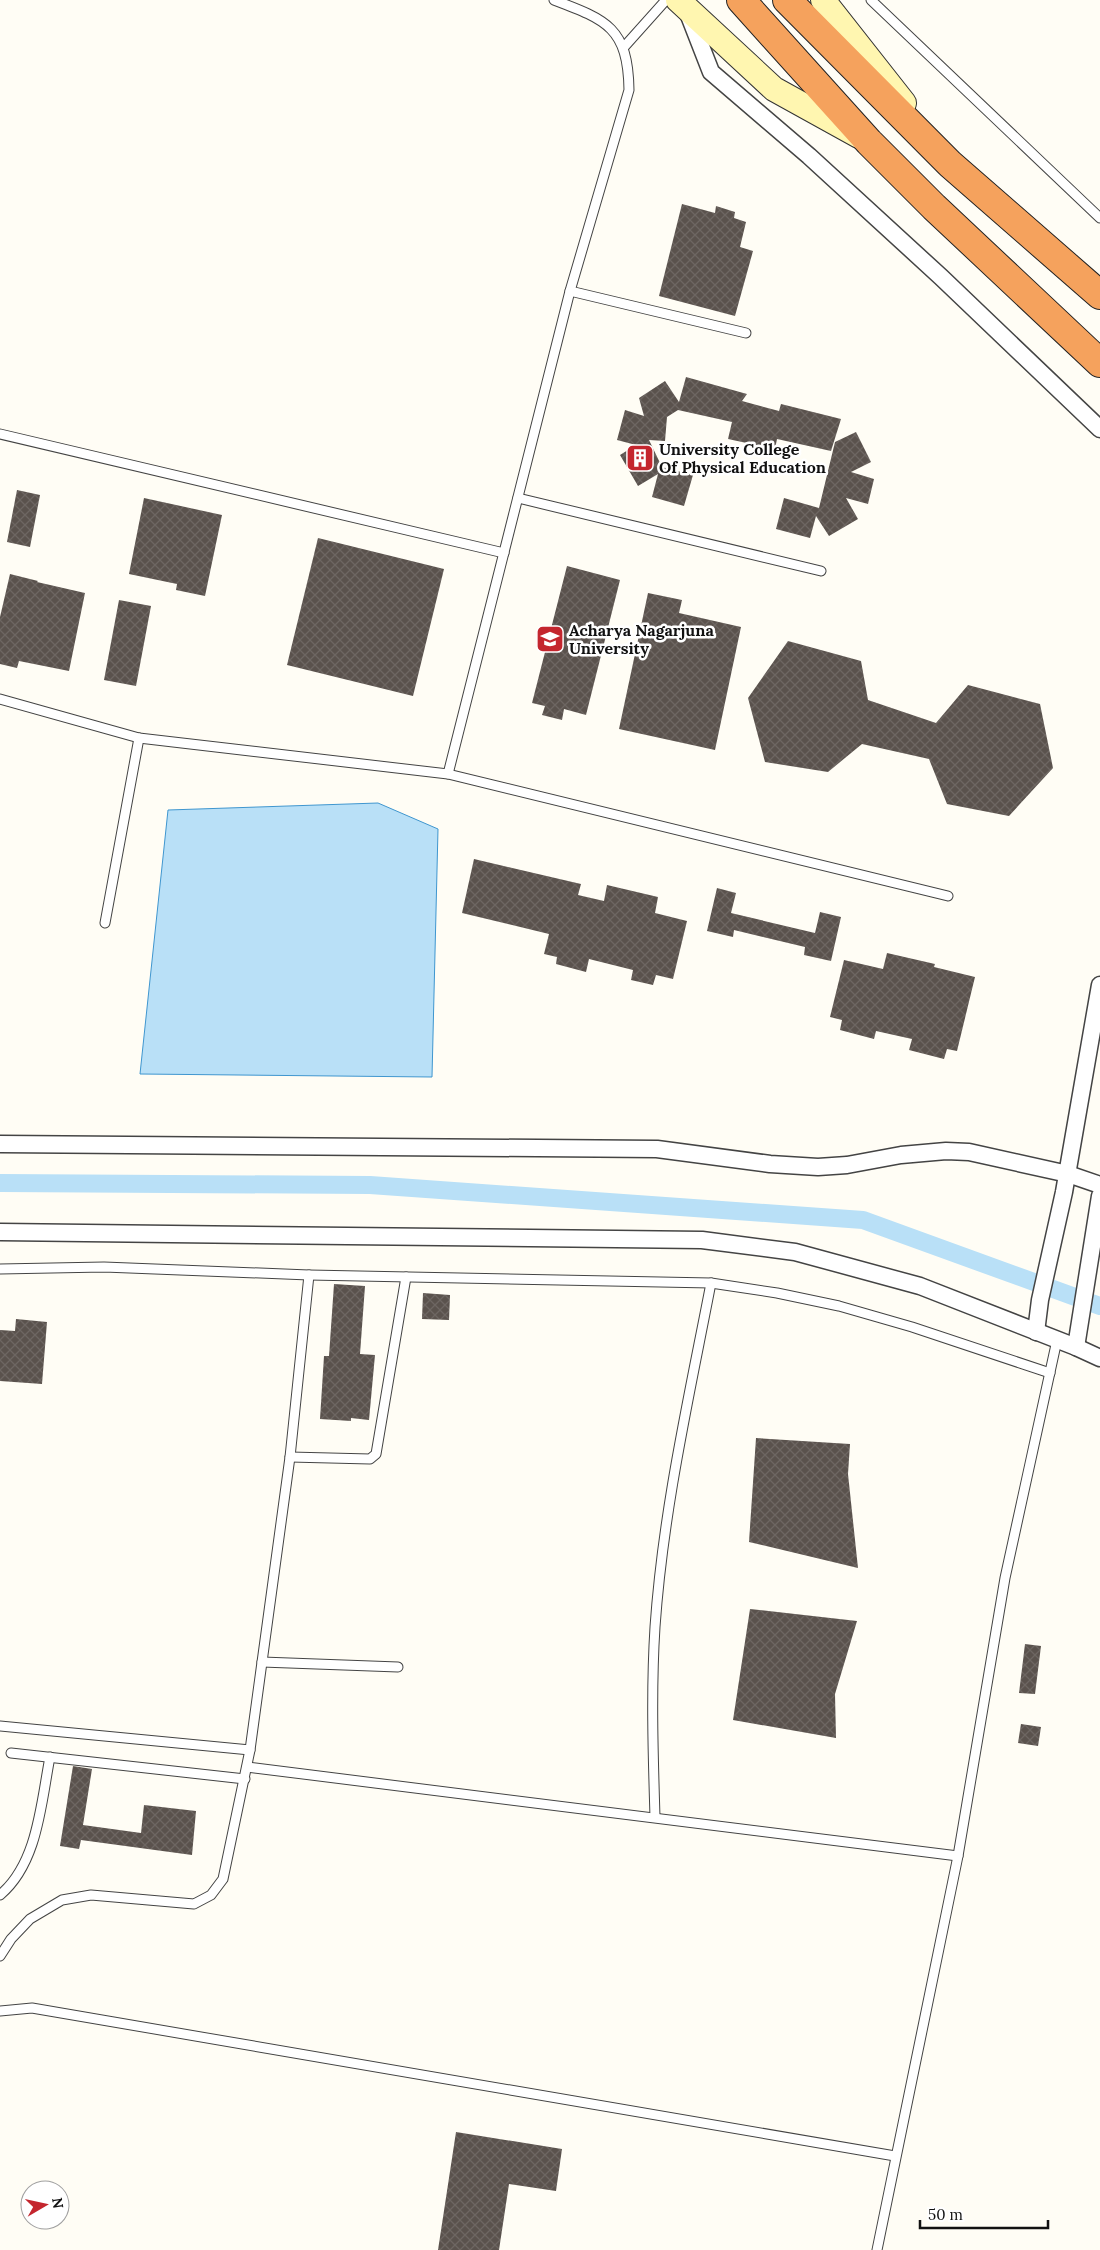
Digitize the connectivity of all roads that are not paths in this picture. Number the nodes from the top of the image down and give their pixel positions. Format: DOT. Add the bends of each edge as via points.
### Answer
graph roads {
  1 [pos="554,0"];
  2 [pos="666,0"];
  3 [pos="742,0"];
  4 [pos="787,0"];
  5 [pos="824,0"];
  6 [pos="871,0"];
  7 [pos="682,5"];
  8 [pos="624,47"];
  9 [pos="869,142"];
  10 [pos="950,164"];
  11 [pos="1100,218"];
  12 [pos="570,291"];
  13 [pos="1100,295"];
  14 [pos="746,333"];
  15 [pos="1100,363"];
  16 [pos="1100,429"];
  17 [pos="0,434"];
  18 [pos="518,498"];
  19 [pos="504,553"];
  20 [pos="821,571"];
  21 [pos="0,699"];
  22 [pos="139,738"];
  23 [pos="448,774"];
  24 [pos="948,896"];
  25 [pos="105,923"];
  26 [pos="1100,985"];
  27 [pos="0,1144"];
  28 [pos="1068,1174"];
  29 [pos="1100,1185"];
  30 [pos="1100,1200"];
  31 [pos="0,1232"];
  32 [pos="0,1269"];
  33 [pos="309,1275"];
  34 [pos="406,1277"];
  35 [pos="711,1283"];
  36 [pos="1036,1332"];
  37 [pos="1057,1340"];
  38 [pos="1076,1347"];
  39 [pos="1100,1358"];
  40 [pos="1050,1373"];
  41 [pos="290,1456"];
  42 [pos="262,1662"];
  43 [pos="398,1667"];
  44 [pos="0,1726"];
  45 [pos="250,1750"];
  46 [pos="11,1753"];
  47 [pos="50,1757"];
  48 [pos="247,1767"];
  49 [pos="245,1779"];
  50 [pos="655,1817"];
  51 [pos="958,1856"];
  52 [pos="0,1896"];
  53 [pos="0,1956"];
  54 [pos="0,2011"];
  55 [pos="895,2156"];
  56 [pos="877,2250"];
  1 -- 8 [label="lane" via="586,12 608,25"];
  2 -- 8 [label="lane"];
  3 -- 9 [label="highway"];
  4 -- 10 [label="highway"];
  5 -- 10 [label="main road"];
  6 -- 11 [label="lane"];
  7 -- 9 [label="main road" via="774,89"];
  7 -- 16 [label="street" via="711,72 817,162"];
  8 -- 12 [label="lane" via="629,66 629,90"];
  9 -- 15 [label="highway"];
  10 -- 13 [label="highway"];
  12 -- 14 [label="lane"];
  12 -- 18 [label="lane"];
  17 -- 19 [label="lane"];
  18 -- 19 [label="lane"];
  18 -- 20 [label="lane"];
  19 -- 23 [label="lane"];
  21 -- 22 [label="lane"];
  22 -- 23 [label="lane"];
  22 -- 25 [label="lane"];
  23 -- 24 [label="lane"];
  26 -- 28 [label="street"];
  27 -- 28 [label="street" via="657,1149 818,1167 946,1151 969,1152"];
  28 -- 29 [label="street"];
  28 -- 36 [label="street"];
  30 -- 38 [label="street"];
  31 -- 36 [label="street" via="702,1240 794,1252 920,1286"];
  32 -- 33 [label="lane" via="104,1266"];
  33 -- 34 [label="lane"];
  33 -- 41 [label="lane"];
  34 -- 35 [label="lane"];
  34 -- 41 [label="lane" via="376,1454 370,1458"];
  35 -- 40 [label="lane" via="839,1306"];
  35 -- 50 [label="lane" via="673,1480 657,1607 652,1701"];
  36 -- 37 [label="street"];
  37 -- 38 [label="street"];
  37 -- 40 [label="lane"];
  38 -- 39 [label="street"];
  40 -- 51 [label="lane" via="1005,1578"];
  41 -- 42 [label="lane"];
  42 -- 43 [label="lane"];
  42 -- 45 [label="lane"];
  44 -- 45 [label="lane"];
  45 -- 48 [label="lane"];
  46 -- 47 [label="lane"];
  47 -- 49 [label="lane"];
  47 -- 52 [label="lane" via="28,1855"];
  48 -- 49 [label="lane"];
  48 -- 50 [label="lane"];
  49 -- 53 [label="lane" via="224,1879 211,1895 194,1904 73,1896 30,1919"];
  50 -- 51 [label="lane"];
  51 -- 55 [label="lane"];
  54 -- 55 [label="lane" via="32,2008"];
  55 -- 56 [label="lane"];
}
